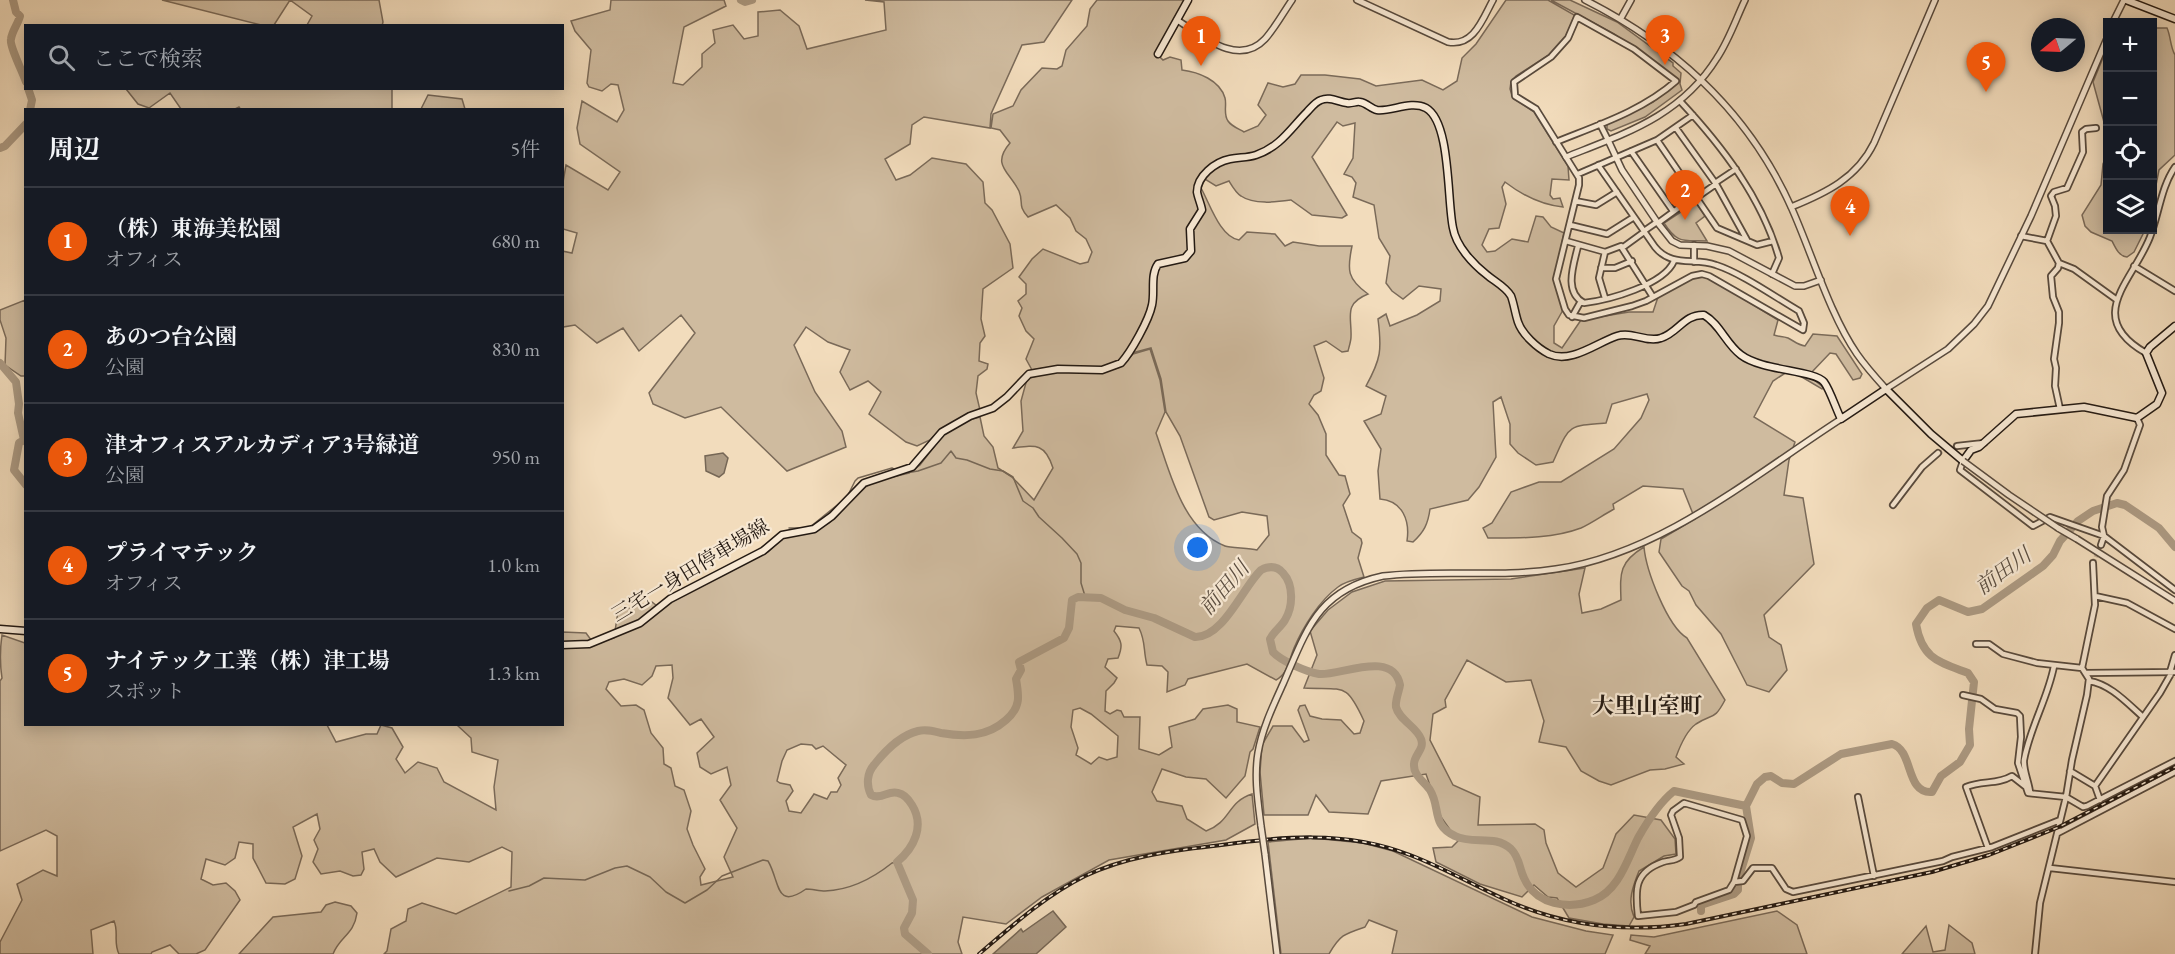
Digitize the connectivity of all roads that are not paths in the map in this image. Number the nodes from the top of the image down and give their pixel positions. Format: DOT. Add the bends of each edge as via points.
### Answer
graph roads {
  1 [pos="1188,0"];
  2 [pos="1292,0"];
  3 [pos="1357,0"];
  4 [pos="1493,0"];
  5 [pos="1585,0"];
  6 [pos="1631,0"];
  7 [pos="1745,0"];
  8 [pos="1935,0"];
  9 [pos="2125,0"];
  10 [pos="1621,18"];
  11 [pos="2116,18"];
  12 [pos="2175,19"];
  13 [pos="1177,20"];
  14 [pos="2103,47"];
  15 [pos="1158,54"];
  16 [pos="1702,81"];
  17 [pos="1680,101"];
  18 [pos="1693,115"];
  19 [pos="1600,124"];
  20 [pos="1677,128"];
  21 [pos="2096,128"];
  22 [pos="1608,140"];
  23 [pos="1657,140"];
  24 [pos="1556,142"];
  25 [pos="1631,151"];
  26 [pos="1566,157"];
  27 [pos="1616,158"];
  28 [pos="1598,165"];
  29 [pos="2175,167"];
  30 [pos="1736,169"];
  31 [pos="1578,174"];
  32 [pos="1716,183"];
  33 [pos="1617,192"];
  34 [pos="1695,197"];
  35 [pos="1575,201"];
  36 [pos="1791,207"];
  37 [pos="1673,211"];
  38 [pos="1634,217"];
  39 [pos="1658,223"];
  40 [pos="1570,225"];
  41 [pos="1644,232"];
  42 [pos="2021,236"];
  43 [pos="1747,240"];
  44 [pos="1566,241"];
  45 [pos="1773,241"];
  46 [pos="2047,241"];
  47 [pos="1694,245"];
  48 [pos="1578,246"];
  49 [pos="1622,248"];
  50 [pos="1605,252"];
  51 [pos="1632,261"];
  52 [pos="1674,261"];
  53 [pos="1695,262"];
  54 [pos="2059,263"];
  55 [pos="2134,266"];
  56 [pos="1601,268"];
  57 [pos="1772,274"];
  58 [pos="1697,275"];
  59 [pos="1821,280"];
  60 [pos="1647,284"];
  61 [pos="2175,291"];
  62 [pos="1653,297"];
  63 [pos="1605,298"];
  64 [pos="2117,300"];
  65 [pos="1581,301"];
  66 [pos="1572,316"];
  67 [pos="2175,326"];
  68 [pos="2146,353"];
  69 [pos="1886,389"];
  70 [pos="2060,409"];
  71 [pos="2137,418"];
  72 [pos="1841,419"];
  73 [pos="1984,443"];
  74 [pos="1957,446"];
  75 [pos="1938,453"];
  76 [pos="1963,461"];
  77 [pos="1893,505"];
  78 [pos="2104,536"];
  79 [pos="2101,545"];
  80 [pos="2093,563"];
  81 [pos="2175,590"];
  82 [pos="2095,596"];
  83 [pos="2175,601"];
  84 [pos="0,629"];
  85 [pos="2175,629"];
  86 [pos="24,631"];
  87 [pos="1976,644"];
  88 [pos="564,645"];
  89 [pos="2175,656"];
  90 [pos="2055,666"];
  91 [pos="2082,668"];
  92 [pos="2172,672"];
  93 [pos="2086,673"];
  94 [pos="2089,681"];
  95 [pos="1965,696"];
  96 [pos="2143,717"];
  97 [pos="2175,761"];
  98 [pos="2070,771"];
  99 [pos="2175,772"];
  100 [pos="2096,786"];
  101 [pos="2026,787"];
  102 [pos="2030,794"];
  103 [pos="2066,797"];
  104 [pos="1858,798"];
  105 [pos="2100,800"];
  106 [pos="2060,820"];
  107 [pos="2057,833"];
  108 [pos="1988,848"];
  109 [pos="2050,868"];
  110 [pos="1874,876"];
  111 [pos="1736,882"];
  112 [pos="2175,882"];
  113 [pos="1277,954"];
  114 [pos="2035,954"];
  1 -- 13 [label="main road"];
  2 -- 13 [label="street" via="1264,40 1244,50 1220,46"];
  3 -- 4 [label="street" via="1451,43 1471,37"];
  5 -- 10 [label="street"];
  6 -- 10 [label="street"];
  7 -- 16 [label="street" via="1718,58"];
  8 -- 36 [label="street" via="1867,156 1838,185"];
  9 -- 11 [label="street"];
  9 -- 12 [label="main road"];
  10 -- 16 [label="street"];
  13 -- 15 [label="main road"];
  14 -- 42 [label="street"];
  16 -- 17 [label="street"];
  16 -- 36 [label="street" via="1752,139"];
  17 -- 18 [label="street"];
  17 -- 22 [label="street" via="1653,120"];
  18 -- 20 [label="street"];
  18 -- 30 [label="street"];
  19 -- 22 [label="street"];
  19 -- 24 [label="street"];
  19 -- 24 [label="street" via="1643,105 1676,81 1634,49 1577,17 1568,38 1551,57 1513,84 1515,96 1536,110"];
  20 -- 23 [label="street"];
  20 -- 32 [label="street"];
  21 -- 46 [label="street" via="2082,132 2083,152 2067,188 2051,196 2056,216"];
  22 -- 26 [label="street"];
  22 -- 27 [label="street"];
  23 -- 25 [label="street"];
  23 -- 34 [label="street"];
  24 -- 26 [label="street"];
  25 -- 27 [label="street"];
  25 -- 37 [label="street"];
  26 -- 31 [label="street"];
  27 -- 28 [label="street"];
  27 -- 39 [label="street"];
  28 -- 31 [label="street"];
  28 -- 33 [label="street"];
  29 -- 55 [label="street" via="2150,238"];
  30 -- 32 [label="street"];
  30 -- 45 [label="street"];
  31 -- 35 [label="street"];
  32 -- 34 [label="street"];
  32 -- 43 [label="street"];
  33 -- 35 [label="street" via="1596,205"];
  33 -- 38 [label="street"];
  34 -- 37 [label="street"];
  34 -- 43 [label="street" via="1716,228"];
  35 -- 40 [label="street"];
  36 -- 59 [label="street"];
  37 -- 39 [label="street"];
  38 -- 40 [label="street" via="1607,234"];
  38 -- 41 [label="street"];
  39 -- 41 [label="street"];
  39 -- 47 [label="street" via="1672,241"];
  40 -- 44 [label="street"];
  41 -- 49 [label="street"];
  41 -- 52 [label="street" via="1657,250"];
  42 -- 46 [label="street"];
  42 -- 69 [label="street" via="1996,292 1974,324 1948,349"];
  43 -- 45 [label="street" via="1761,245"];
  44 -- 48 [label="street"];
  44 -- 66 [label="street" via="1556,283 1564,309"];
  45 -- 57 [label="street" via="1779,258"];
  46 -- 54 [label="street"];
  47 -- 53 [label="street"];
  47 -- 57 [label="street" via="1729,251"];
  48 -- 50 [label="street"];
  48 -- 65 [label="street" via="1570,277"];
  49 -- 50 [label="street"];
  49 -- 51 [label="street"];
  50 -- 56 [label="street"];
  51 -- 56 [label="street" via="1615,268"];
  51 -- 60 [label="street"];
  52 -- 53 [label="street"];
  52 -- 60 [label="street" via="1667,272"];
  53 -- 58 [label="street"];
  53 -- 58 [label="street" via="1720,266 1799,310 1803,330 1709,276"];
  54 -- 64 [label="street" via="2074,268"];
  54 -- 70 [label="street" via="2051,276 2060,323 2054,359"];
  55 -- 61 [label="street"];
  55 -- 64 [label="street"];
  56 -- 63 [label="street"];
  57 -- 59 [label="street" via="1799,286"];
  58 -- 62 [label="street"];
  59 -- 69 [label="street" via="1846,336"];
  60 -- 62 [label="street"];
  60 -- 63 [label="street"];
  62 -- 66 [label="street" via="1588,318"];
  63 -- 65 [label="street"];
  64 -- 68 [label="street" via="2115,316 2121,332"];
  65 -- 66 [label="street"];
  67 -- 68 [label="main road"];
  68 -- 71 [label="main road" via="2162,396"];
  69 -- 72 [label="main road"];
  69 -- 76 [label="main road"];
  70 -- 71 [label="main road" via="2095,408"];
  70 -- 73 [label="main road" via="2016,414"];
  71 -- 78 [label="street" via="2140,425 2124,470 2105,502"];
  72 -- 88 [label="main road, 三宅一身田停車場線" via="1822,380 1749,360 1704,315 1689,317 1661,338 1622,335 1566,357 1546,352 1520,327 1509,292 1475,265 1453,231 1450,188 1436,117 1421,106 1380,110 1361,102 1323,99 1296,121 1278,144 1253,156 1221,162 1202,177 1197,193 1202,210 1190,229 1191,251 1185,258 1158,264 1150,313 1121,363 1102,370 1058,369 1029,374 993,408 942,432 912,467 864,483 832,516 814,528 782,535 763,551 670,599 640,623 589,644"];
  72 -- 113 [label="street, bridge" via="1662,535 1609,556 1529,573 1393,574 1360,582 1341,592 1324,608 1297,649 1258,752 1257,782"];
  73 -- 74 [label="street"];
  73 -- 76 [label="main road" via="1971,450"];
  75 -- 77 [label="street" via="1922,466"];
  76 -- 78 [label="street" via="1960,471 2033,526 2050,516"];
  76 -- 83 [label="street, bridge" via="2009,495"];
  78 -- 79 [label="street"];
  78 -- 81 [label="street"];
  80 -- 82 [label="street"];
  82 -- 85 [label="street" via="2127,603"];
  82 -- 91 [label="street"];
  84 -- 86 [label="main road"];
  87 -- 90 [label="street" via="1989,644 2003,654"];
  89 -- 92 [label="street"];
  90 -- 91 [label="street"];
  90 -- 102 [label="street" via="2024,761"];
  91 -- 93 [label="street"];
  92 -- 93 [label="street"];
  92 -- 96 [label="street"];
  93 -- 94 [label="street"];
  94 -- 96 [label="street" via="2108,688"];
  94 -- 98 [label="street"];
  95 -- 101 [label="street" via="2020,716 2018,763"];
  96 -- 100 [label="street"];
  97 -- 105 [label="street"];
  98 -- 100 [label="street"];
  98 -- 103 [label="street"];
  99 -- 107 [label="street"];
  100 -- 105 [label="street"];
  101 -- 102 [label="street"];
  101 -- 108 [label="street" via="2012,776 1998,783 1966,787"];
  102 -- 103 [label="street"];
  103 -- 105 [label="street" via="2084,807"];
  103 -- 106 [label="street"];
  104 -- 110 [label="street"];
  106 -- 107 [label="street"];
  106 -- 108 [label="street"];
  107 -- 109 [label="street"];
  108 -- 110 [label="street"];
  109 -- 112 [label="street"];
  109 -- 114 [label="street" via="2040,903"];
  110 -- 111 [label="street" via="1793,892 1786,889 1772,868 1753,867"];
  111 -- 111 [label="street" via="1747,836 1743,821 1684,803 1671,815 1680,857 1653,866 1641,877 1637,888 1638,916 1694,906 1729,890"];
}
